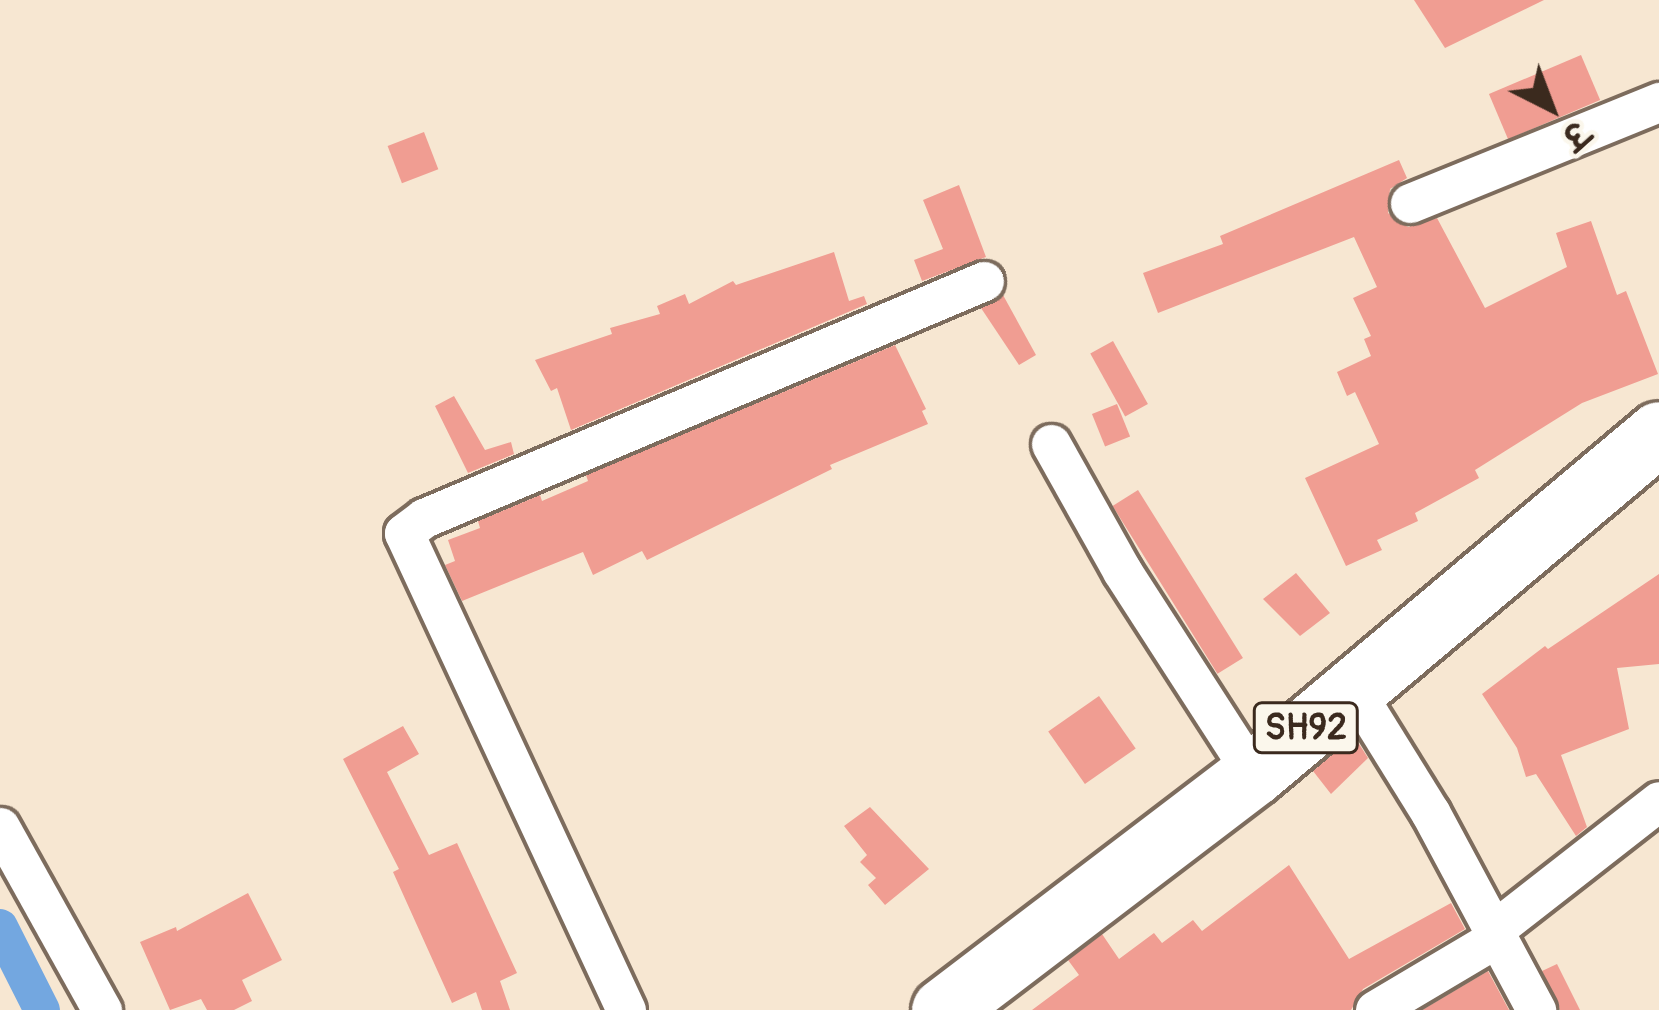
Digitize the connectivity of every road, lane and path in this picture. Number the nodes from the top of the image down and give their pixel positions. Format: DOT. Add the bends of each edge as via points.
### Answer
graph roads {
  1 [pos="1659,102"];
  2 [pos="1409,203"];
  3 [pos="984,280"];
  4 [pos="1659,433"];
  5 [pos="1052,444"];
  6 [pos="1354,688"];
  7 [pos="1253,774"];
  8 [pos="1659,801"];
  9 [pos="0,826"];
  10 [pos="1496,933"];
  11 [pos="102,1010"];
  12 [pos="626,1010"];
  13 [pos="943,1010"];
  14 [pos="1375,1010"];
  15 [pos="1536,1010"];
  1 -- 2 [label="street"];
  3 -- 12 [label="street" via="404,533"];
  4 -- 6 [label="main road, SH92"];
  5 -- 7 [label="street" via="1122,571"];
  6 -- 7 [label="main road, SH92"];
  6 -- 10 [label="street"];
  7 -- 13 [label="main road, SH92"];
  8 -- 10 [label="street"];
  9 -- 11 [label="street"];
  10 -- 14 [label="street"];
  10 -- 15 [label="street"];
}
